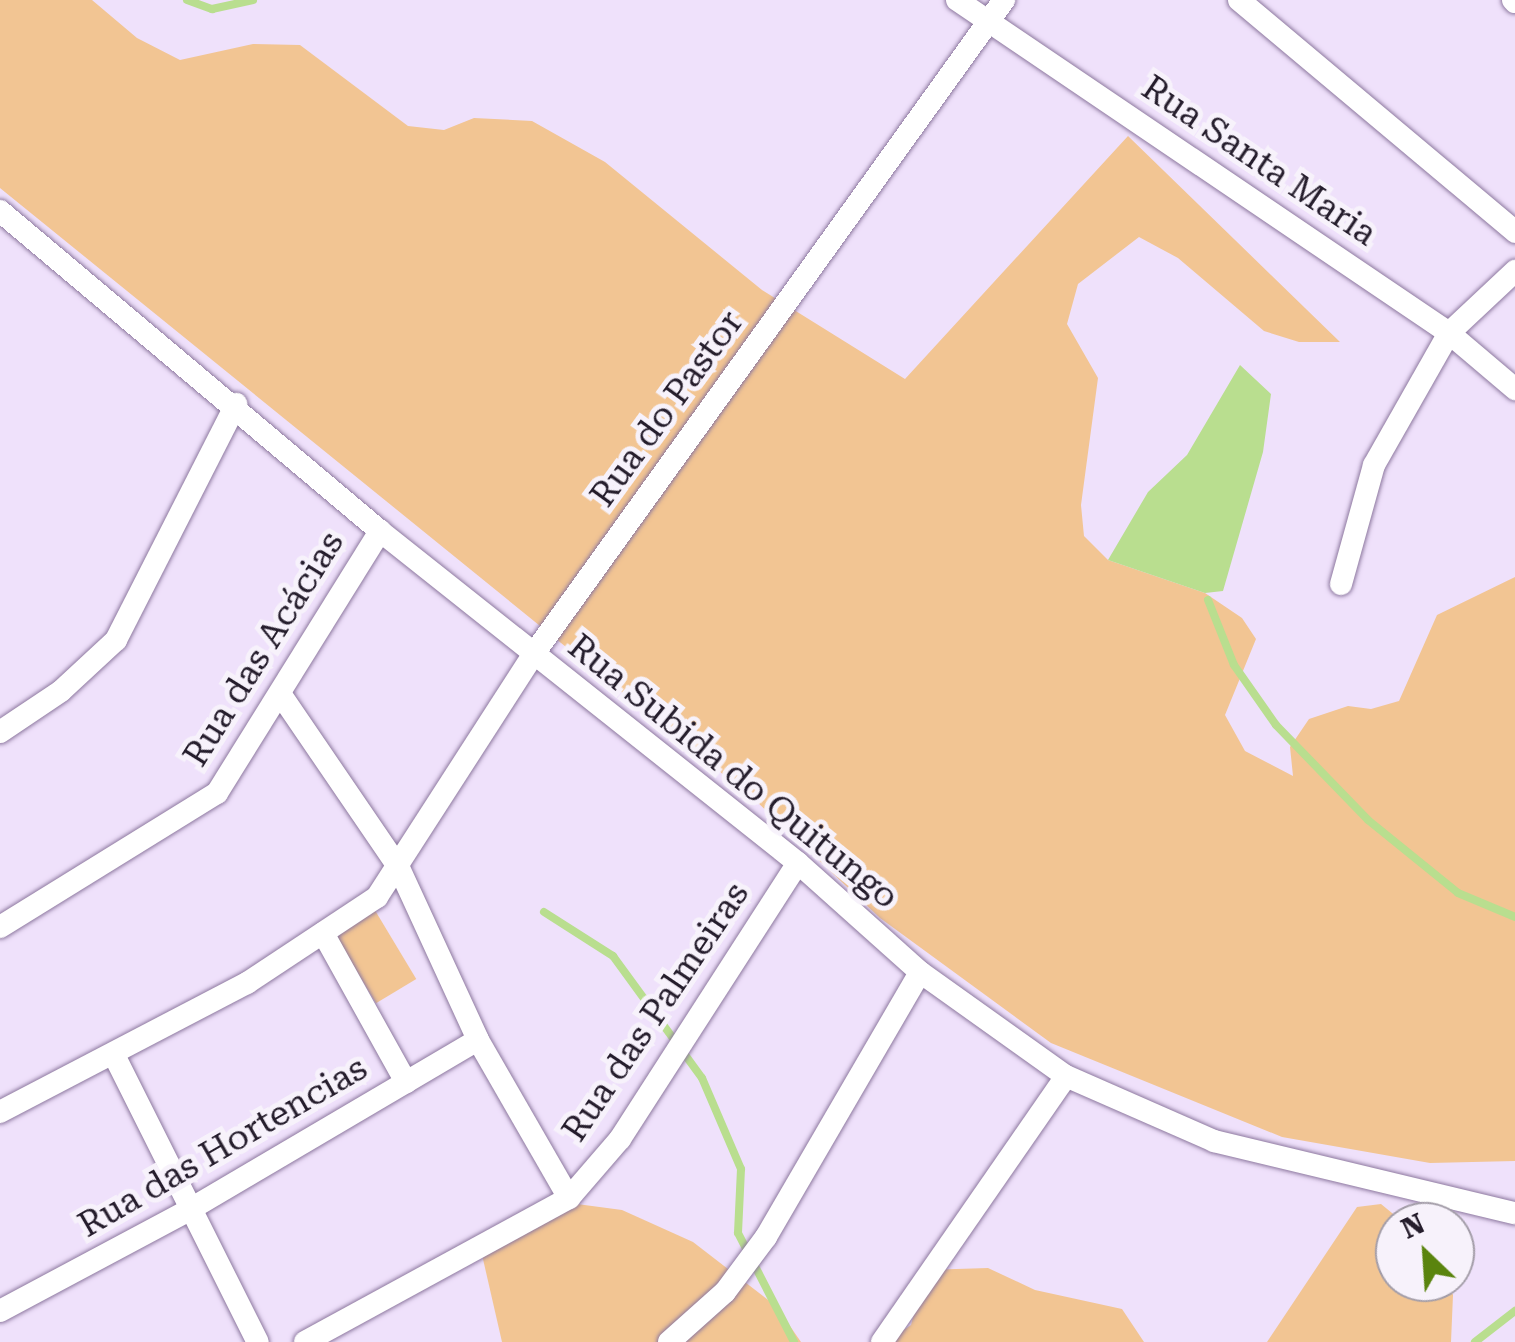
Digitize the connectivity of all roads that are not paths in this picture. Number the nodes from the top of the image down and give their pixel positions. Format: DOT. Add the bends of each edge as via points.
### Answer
graph roads {
  1 [pos="958,0"];
  2 [pos="1239,0"];
  3 [pos="997,10"];
  4 [pos="0,211"];
  5 [pos="1515,232"];
  6 [pos="1515,271"];
  7 [pos="1448,334"];
  8 [pos="1515,389"];
  9 [pos="236,404"];
  10 [pos="380,531"];
  11 [pos="1340,584"];
  12 [pos="533,655"];
  13 [pos="281,695"];
  14 [pos="0,732"];
  15 [pos="798,863"];
  16 [pos="399,868"];
  17 [pos="0,928"];
  18 [pos="324,933"];
  19 [pos="920,972"];
  20 [pos="478,1040"];
  21 [pos="114,1055"];
  22 [pos="1066,1076"];
  23 [pos="406,1082"];
  24 [pos="0,1112"];
  25 [pos="569,1198"];
  26 [pos="189,1210"];
  27 [pos="1515,1213"];
  28 [pos="0,1311"];
  29 [pos="258,1342"];
  30 [pos="305,1342"];
  31 [pos="668,1342"];
  32 [pos="882,1342"];
  1 -- 3 [label="street, Rua Santa Maria"];
  2 -- 5 [label="street"];
  3 -- 7 [label="street, Rua Santa Maria"];
  3 -- 12 [label="street, Rua do Pastor"];
  4 -- 9 [label="street, Rua Subida do Quitungo"];
  6 -- 7 [label="street"];
  7 -- 8 [label="street, Rua Santa Maria"];
  7 -- 11 [label="street" via="1374,466"];
  9 -- 10 [label="street, Rua Subida do Quitungo"];
  9 -- 14 [label="street" via="116,640 62,691"];
  10 -- 12 [label="street, Rua Subida do Quitungo"];
  10 -- 13 [label="street, Rua das Acácias"];
  12 -- 15 [label="street, Rua Subida do Quitungo"];
  12 -- 16 [label="street, Rua do Pastor"];
  13 -- 16 [label="street"];
  13 -- 17 [label="street, Rua das Acácias" via="217,793"];
  15 -- 19 [label="street, Rua Subida do Quitungo"];
  15 -- 25 [label="street, Rua das Palmeiras" via="620,1139"];
  16 -- 18 [label="street, Rua do Pastor" via="376,897"];
  16 -- 20 [label="street"];
  18 -- 21 [label="street, Rua do Pastor"];
  18 -- 23 [label="street"];
  19 -- 22 [label="street, Rua Subida do Quitungo"];
  19 -- 31 [label="street" via="766,1237 725,1292"];
  20 -- 23 [label="street, Rua das Hortencias"];
  20 -- 25 [label="street"];
  21 -- 24 [label="street, Rua do Pastor"];
  21 -- 26 [label="street"];
  22 -- 27 [label="street, Rua Subida do Quitungo" via="1214,1142"];
  22 -- 32 [label="street"];
  23 -- 26 [label="street, Rua das Hortencias"];
  25 -- 30 [label="street, Rua das Palmeiras"];
  26 -- 28 [label="street, Rua das Hortencias"];
  26 -- 29 [label="street"];
}
